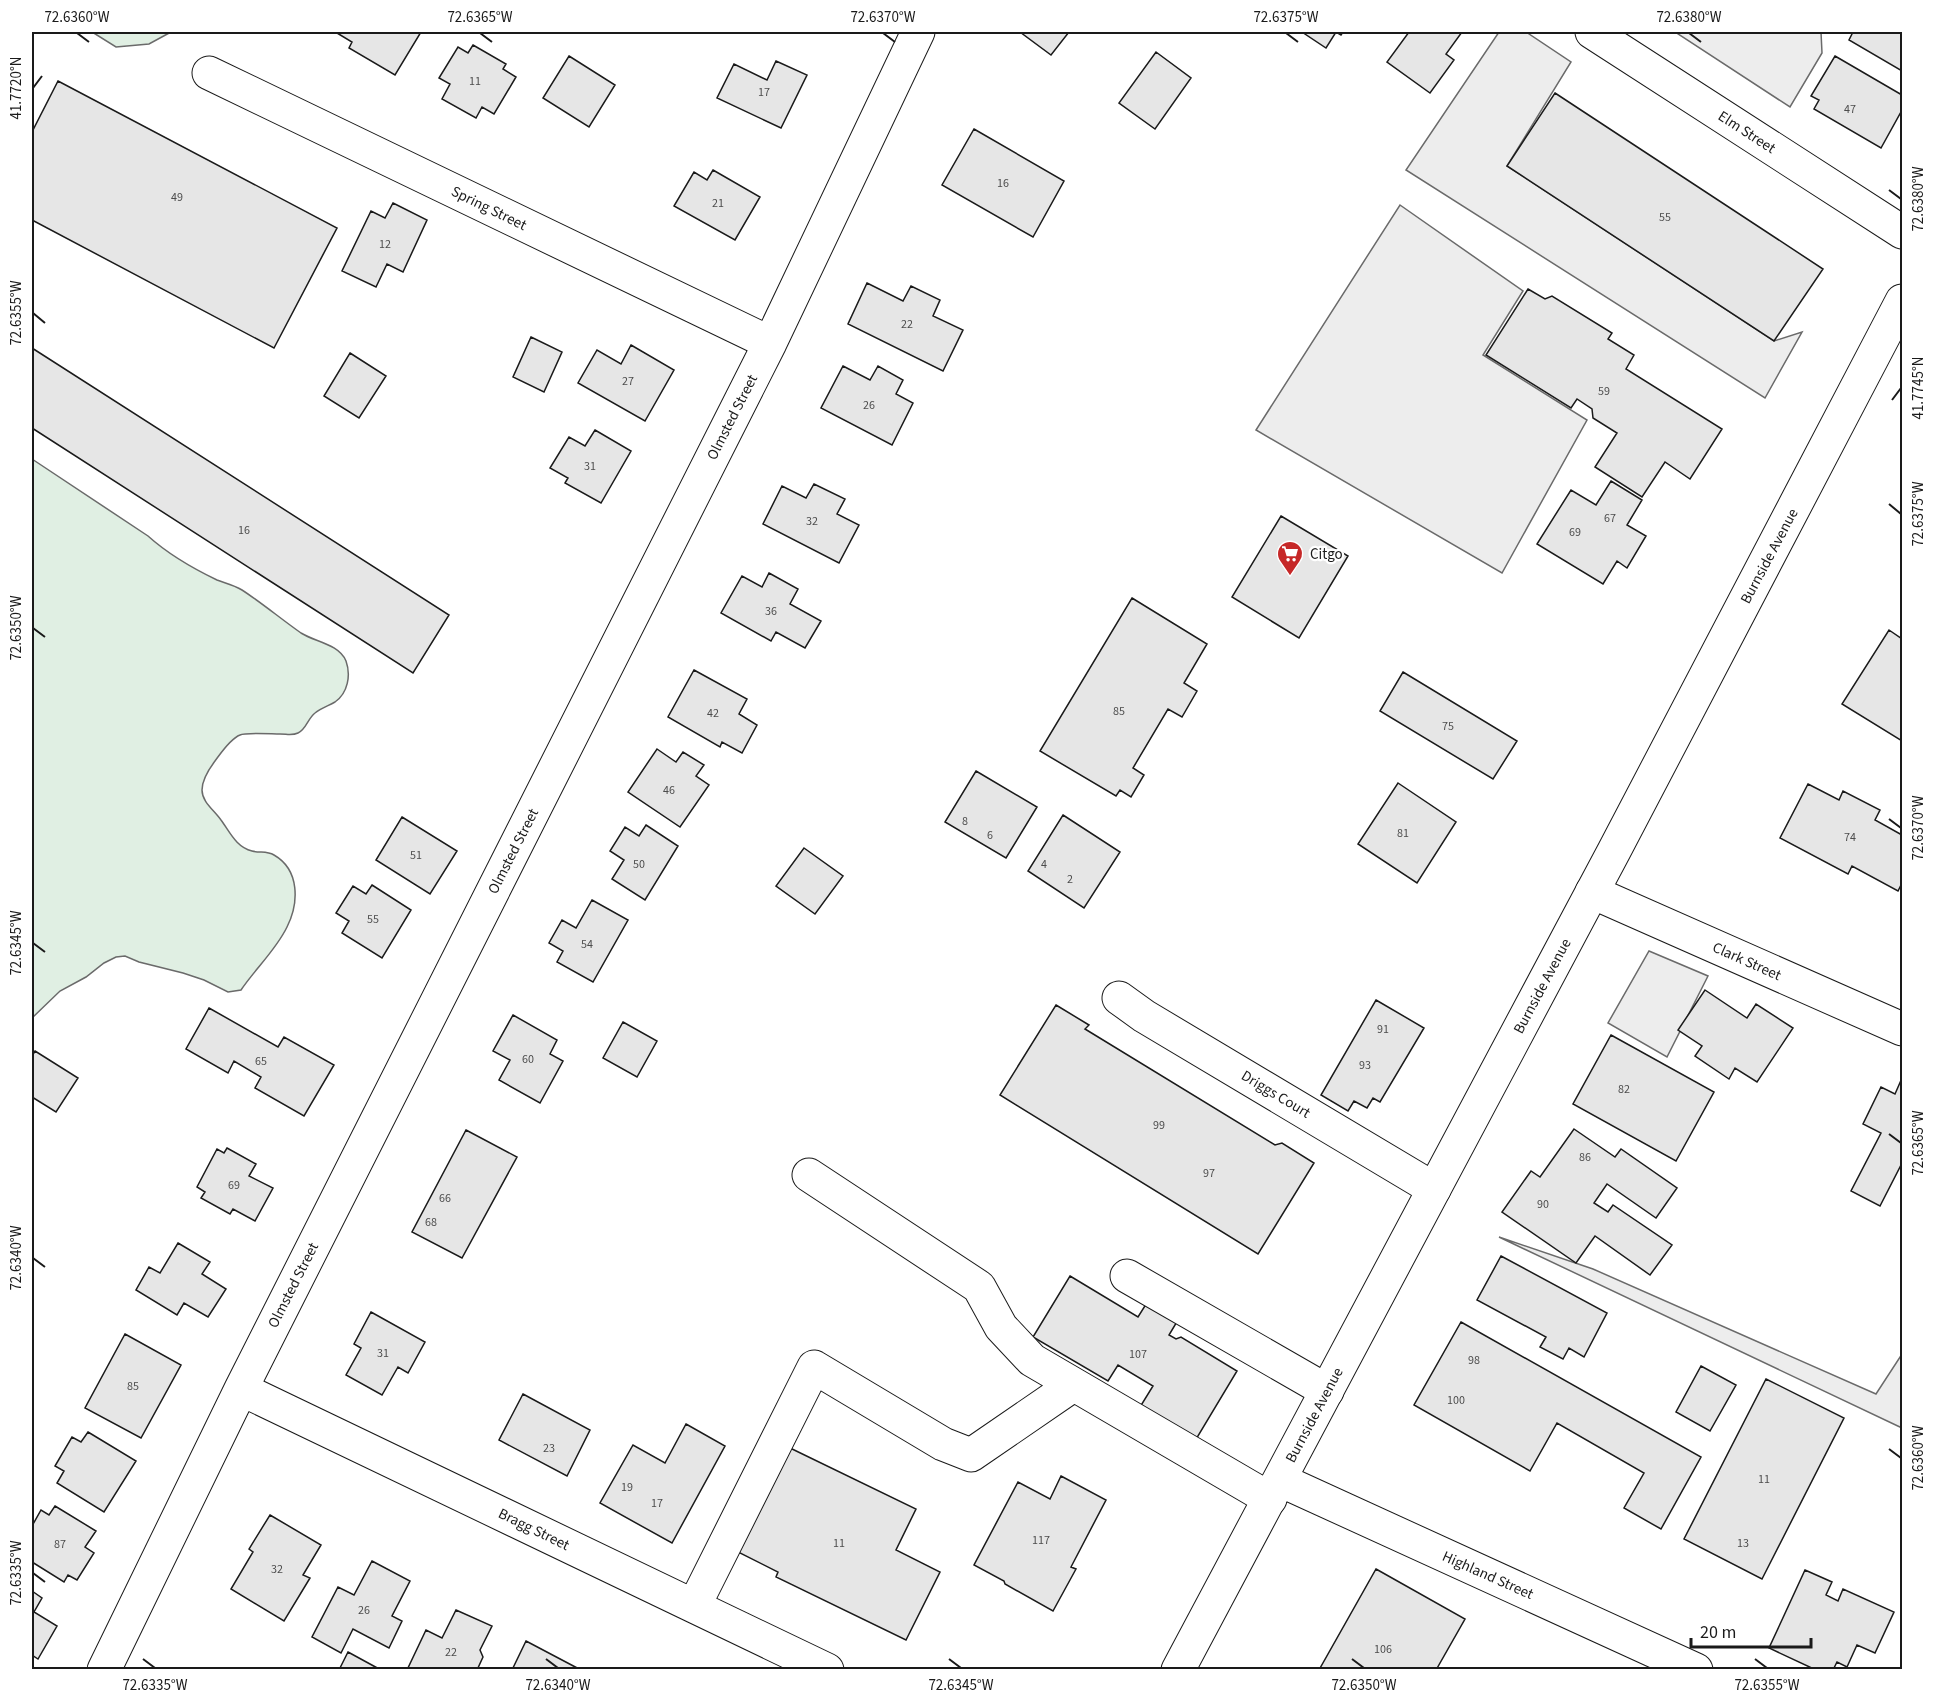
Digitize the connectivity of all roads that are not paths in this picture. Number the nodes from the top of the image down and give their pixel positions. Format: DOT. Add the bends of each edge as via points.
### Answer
graph roads {
  1 [pos="918,32"];
  2 [pos="1592,32"];
  3 [pos="209,73"];
  4 [pos="1902,232"];
  5 [pos="1902,301"];
  6 [pos="770,343"];
  7 [pos="1592,892"];
  8 [pos="1119,998"];
  9 [pos="1902,1029"];
  10 [pos="809,1175"];
  11 [pos="1434,1189"];
  12 [pos="1127,1276"];
  13 [pos="1073,1385"];
  14 [pos="241,1389"];
  15 [pos="1327,1391"];
  16 [pos="1275,1489"];
  17 [pos="694,1606"];
  18 [pos="104,1670"];
  19 [pos="827,1670"];
  20 [pos="1178,1670"];
  21 [pos="1696,1670"];
  1 -- 6 [label="street, Olmsted Street"];
  2 -- 4 [label="street, Elm Street"];
  3 -- 6 [label="street, Spring Street"];
  5 -- 7 [label="street, Burnside Avenue"];
  6 -- 14 [label="street, Olmsted Street"];
  7 -- 9 [label="street, Clark Street"];
  7 -- 11 [label="street, Burnside Avenue"];
  8 -- 11 [label="street, Driggs Court"];
  10 -- 13 [label="street, Highland Street" via="979,1287 1001,1327 1032,1360"];
  11 -- 15 [label="street, Burnside Avenue"];
  12 -- 15 [label="street"];
  13 -- 16 [label="street, Highland Street"];
  13 -- 17 [label="street" via="971,1455 943,1444 814,1367"];
  14 -- 17 [label="street, Bragg Street"];
  14 -- 18 [label="street, Olmsted Street"];
  15 -- 16 [label="street, Burnside Avenue"];
  16 -- 20 [label="street, Burnside Avenue"];
  16 -- 21 [label="street, Highland Street"];
  17 -- 19 [label="street, Bragg Street"];
}
